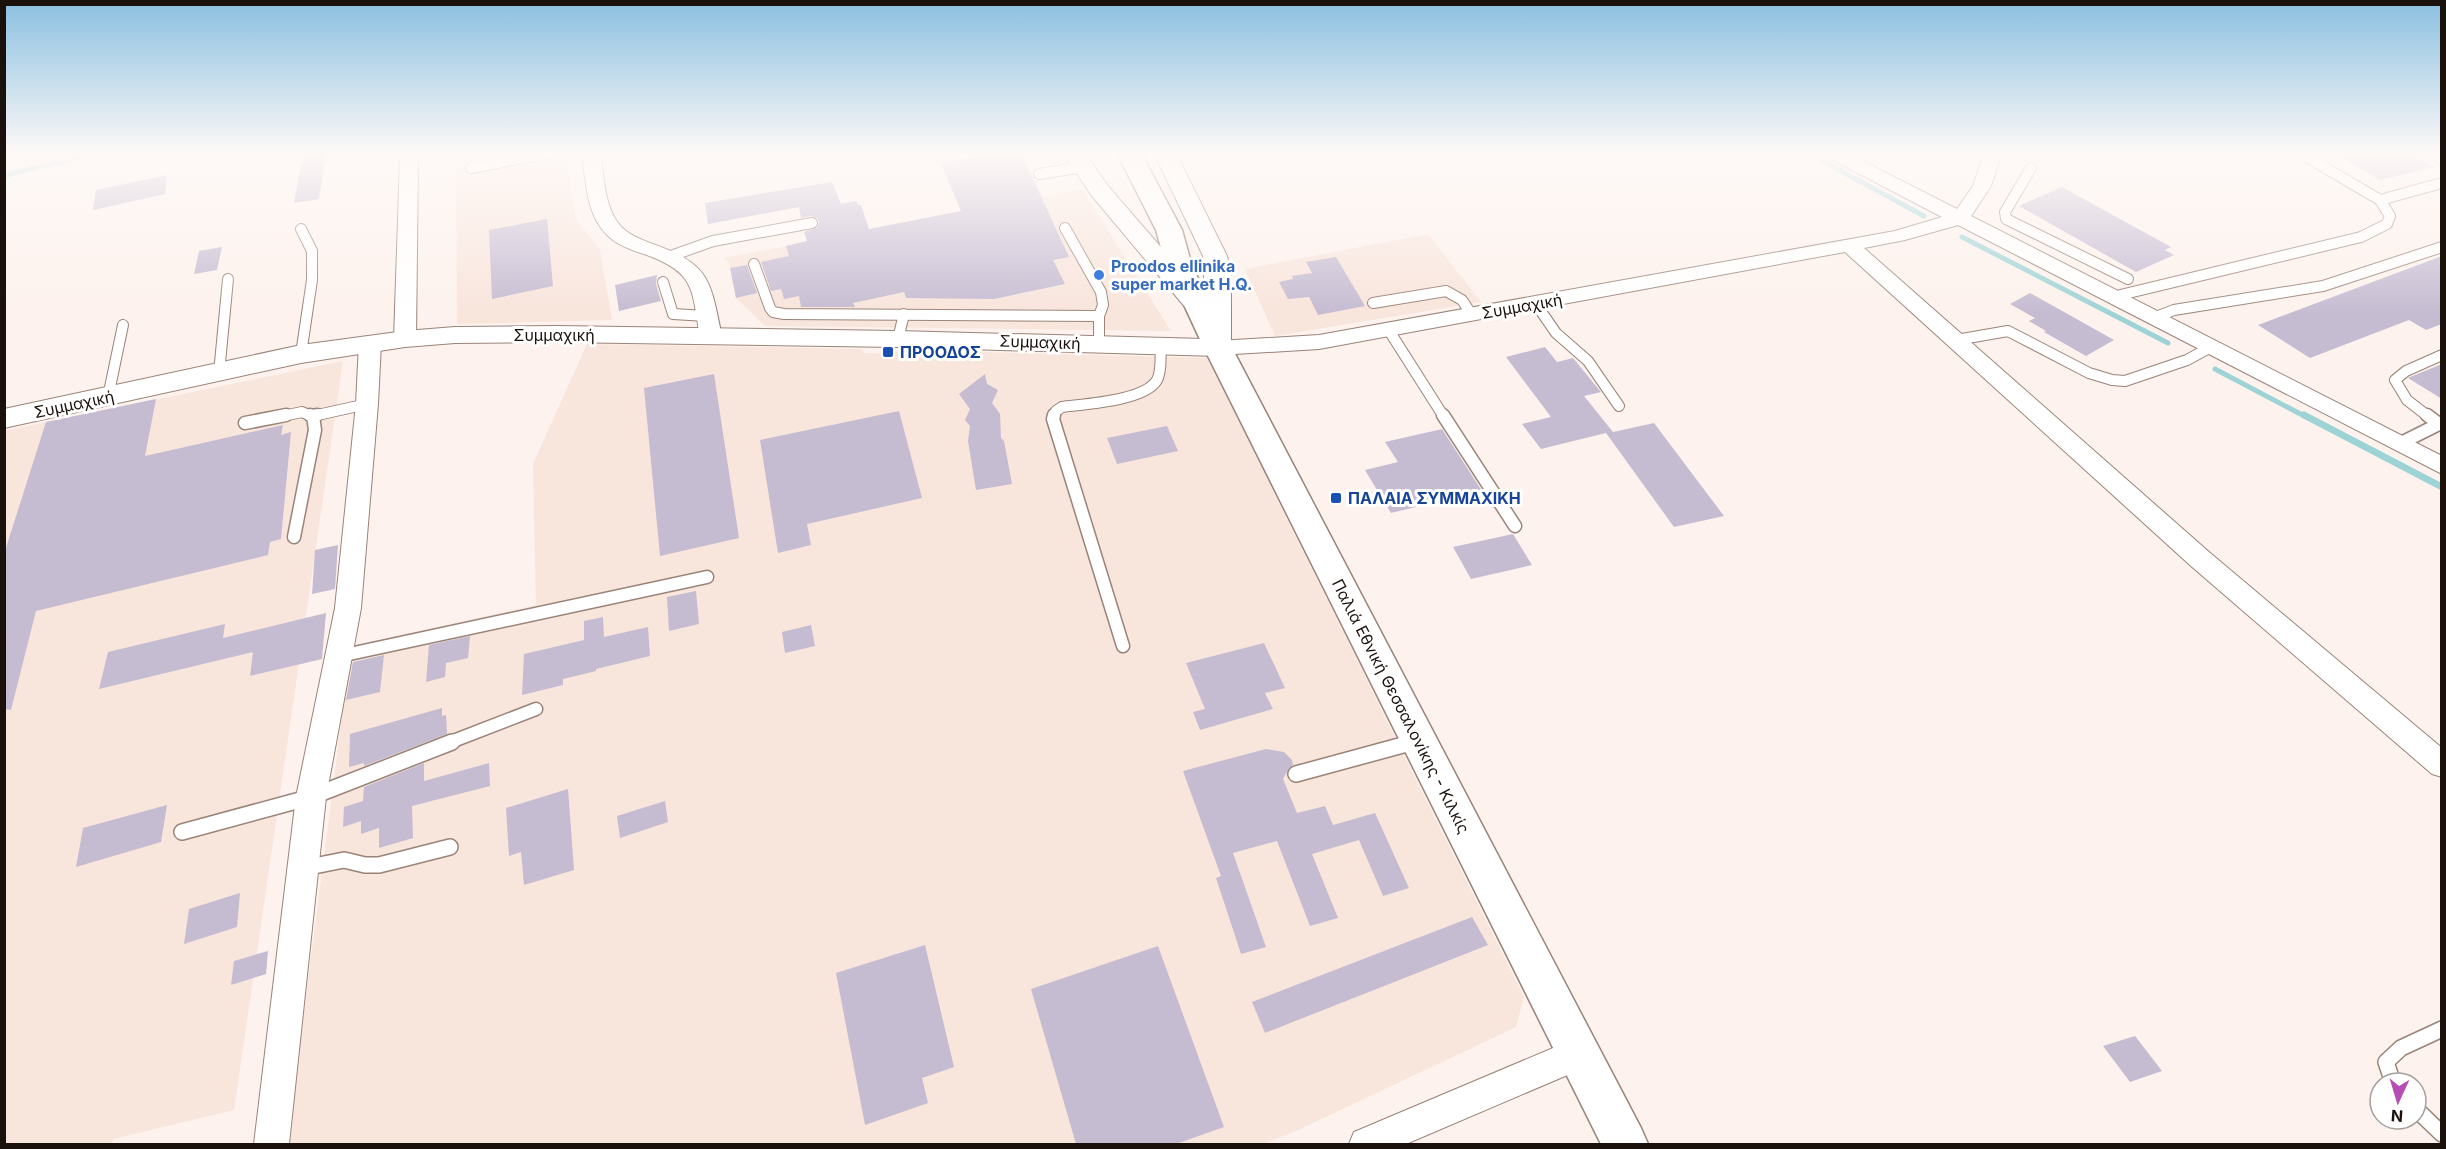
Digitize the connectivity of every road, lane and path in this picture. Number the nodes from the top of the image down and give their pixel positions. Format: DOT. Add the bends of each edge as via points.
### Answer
graph roads {
  1 [pos="408,207"];
  2 [pos="603,207"];
  3 [pos="1113,207"];
  4 [pos="1139,207"];
  5 [pos="1157,207"];
  6 [pos="1191,207"];
  7 [pos="1938,207"];
  8 [pos="1968,207"];
  9 [pos="2009,207"];
  10 [pos="2384,207"];
  11 [pos="1960,218"];
  12 [pos="812,223"];
  13 [pos="1065,228"];
  14 [pos="301,229"];
  15 [pos="2049,240"];
  16 [pos="1851,246"];
  17 [pos="2442,247"];
  18 [pos="2026,253"];
  19 [pos="671,255"];
  20 [pos="753,264"];
  21 [pos="1179,266"];
  22 [pos="228,279"];
  23 [pos="2128,279"];
  24 [pos="663,282"];
  25 [pos="2112,297"];
  26 [pos="1373,303"];
  27 [pos="1197,304"];
  28 [pos="1536,304"];
  29 [pos="1472,315"];
  30 [pos="1099,316"];
  31 [pos="2153,318"];
  32 [pos="123,325"];
  33 [pos="901,326"];
  34 [pos="709,327"];
  35 [pos="1388,329"];
  36 [pos="405,339"];
  37 [pos="1956,340"];
  38 [pos="370,343"];
  39 [pos="1099,344"];
  40 [pos="1161,347"];
  41 [pos="2211,347"];
  42 [pos="1218,348"];
  43 [pos="301,354"];
  44 [pos="2442,355"];
  45 [pos="219,372"];
  46 [pos="108,397"];
  47 [pos="367,404"];
  48 [pos="1619,406"];
  49 [pos="313,416"];
  50 [pos="4,419"];
  51 [pos="245,423"];
  52 [pos="2440,424"];
  53 [pos="2399,444"];
  54 [pos="2442,466"];
  55 [pos="1515,526"];
  56 [pos="294,537"];
  57 [pos="707,577"];
  58 [pos="1123,646"];
  59 [pos="340,656"];
  60 [pos="536,709"];
  61 [pos="1419,741"];
  62 [pos="2442,765"];
  63 [pos="1296,774"];
  64 [pos="311,797"];
  65 [pos="182,832"];
  66 [pos="450,847"];
  67 [pos="303,868"];
  68 [pos="2442,1029"];
  69 [pos="1579,1053"];
  70 [pos="2389,1071"];
  71 [pos="2428,1121"];
  72 [pos="2442,1134"];
  73 [pos="271,1144"];
  74 [pos="1366,1144"];
  75 [pos="1625,1144"];
  1 -- 36 [label="street"];
  2 -- 19 [label="street" via="607,222 625,239"];
  3 -- 27 [label="street"];
  4 -- 21 [label="main road, Παλιά Εθνική Θεσσαλονίκης - Κιλκίς" via="1153,234"];
  5 -- 21 [label="main road, Παλιά Εθνική Θεσσαλονίκης - Κιλκίς" via="1169,230"];
  6 -- 42 [label="street" via="1215,256"];
  7 -- 11 [label="street"];
  8 -- 11 [label="street"];
  9 -- 15 [label="lane" via="2004,216"];
  10 -- 25 [label="lane" via="2390,216 2387,224 2361,237"];
  11 -- 16 [label="street, Συμμαχική"];
  11 -- 18 [label="street"];
  12 -- 19 [label="lane" via="712,241"];
  13 -- 30 [label="lane" via="1101,292 1103,305"];
  14 -- 43 [label="lane" via="312,251 312,280"];
  15 -- 18 [label="lane"];
  15 -- 23 [label="lane"];
  16 -- 28 [label="street, Συμμαχική"];
  16 -- 37 [label="street"];
  17 -- 31 [label="lane" via="2323,286 2174,310"];
  18 -- 25 [label="street"];
  19 -- 34 [label="street" via="696,277"];
  20 -- 33 [label="lane" via="773,312"];
  21 -- 27 [label="main road, Παλιά Εθνική Θεσσαλονίκης - Κιλκίς"];
  22 -- 45 [label="lane"];
  24 -- 34 [label="lane" via="673,314"];
  25 -- 31 [label="street"];
  26 -- 29 [label="lane" via="1446,291 1468,304"];
  27 -- 42 [label="main road, Παλιά Εθνική Θεσσαλονίκης - Κιλκίς"];
  28 -- 29 [label="street, Συμμαχική"];
  28 -- 48 [label="lane" via="1556,333 1588,361"];
  29 -- 35 [label="street, Συμμαχική"];
  30 -- 33 [label="lane"];
  30 -- 39 [label="lane"];
  31 -- 41 [label="street"];
  32 -- 46 [label="lane"];
  33 -- 34 [label="street, Συμμαχική"];
  33 -- 39 [label="street, Συμμαχική"];
  34 -- 36 [label="street, Συμμαχική"];
  35 -- 42 [label="street, Συμμαχική" via="1319,342"];
  35 -- 55 [label="lane"];
  36 -- 38 [label="street, Συμμαχική"];
  37 -- 41 [label="lane" via="2008,331 2089,373 2125,381 2187,360"];
  37 -- 62 [label="street" via="2199,559"];
  38 -- 43 [label="street, Συμμαχική"];
  38 -- 47 [label="street"];
  39 -- 40 [label="street, Συμμαχική"];
  40 -- 42 [label="street, Συμμαχική"];
  40 -- 58 [label="lane" via="1157,381 1149,390 1062,407 1053,418"];
  41 -- 53 [label="street"];
  42 -- 61 [label="main road, Παλιά Εθνική Θεσσαλονίκης - Κιλκίς"];
  43 -- 45 [label="street, Συμμαχική"];
  44 -- 52 [label="lane" via="2406,370 2395,380 2409,401"];
  45 -- 46 [label="street, Συμμαχική"];
  46 -- 50 [label="street, Συμμαχική"];
  47 -- 49 [label="lane"];
  47 -- 59 [label="street"];
  49 -- 51 [label="lane" via="302,412"];
  49 -- 56 [label="lane" via="315,430"];
  52 -- 53 [label="lane"];
  53 -- 54 [label="street"];
  57 -- 59 [label="lane"];
  59 -- 64 [label="street"];
  60 -- 64 [label="lane"];
  61 -- 63 [label="lane"];
  61 -- 69 [label="main road, Παλιά Εθνική Θεσσαλονίκης - Κιλκίς"];
  64 -- 65 [label="lane"];
  64 -- 67 [label="street"];
  66 -- 67 [label="lane" via="379,865 344,860"];
  67 -- 73 [label="street"];
  68 -- 70 [label="lane" via="2401,1048 2386,1062"];
  69 -- 74 [label="street"];
  69 -- 75 [label="main road, Παλιά Εθνική Θεσσαλονίκης - Κιλκίς"];
  71 -- 72 [label="lane"];
}
